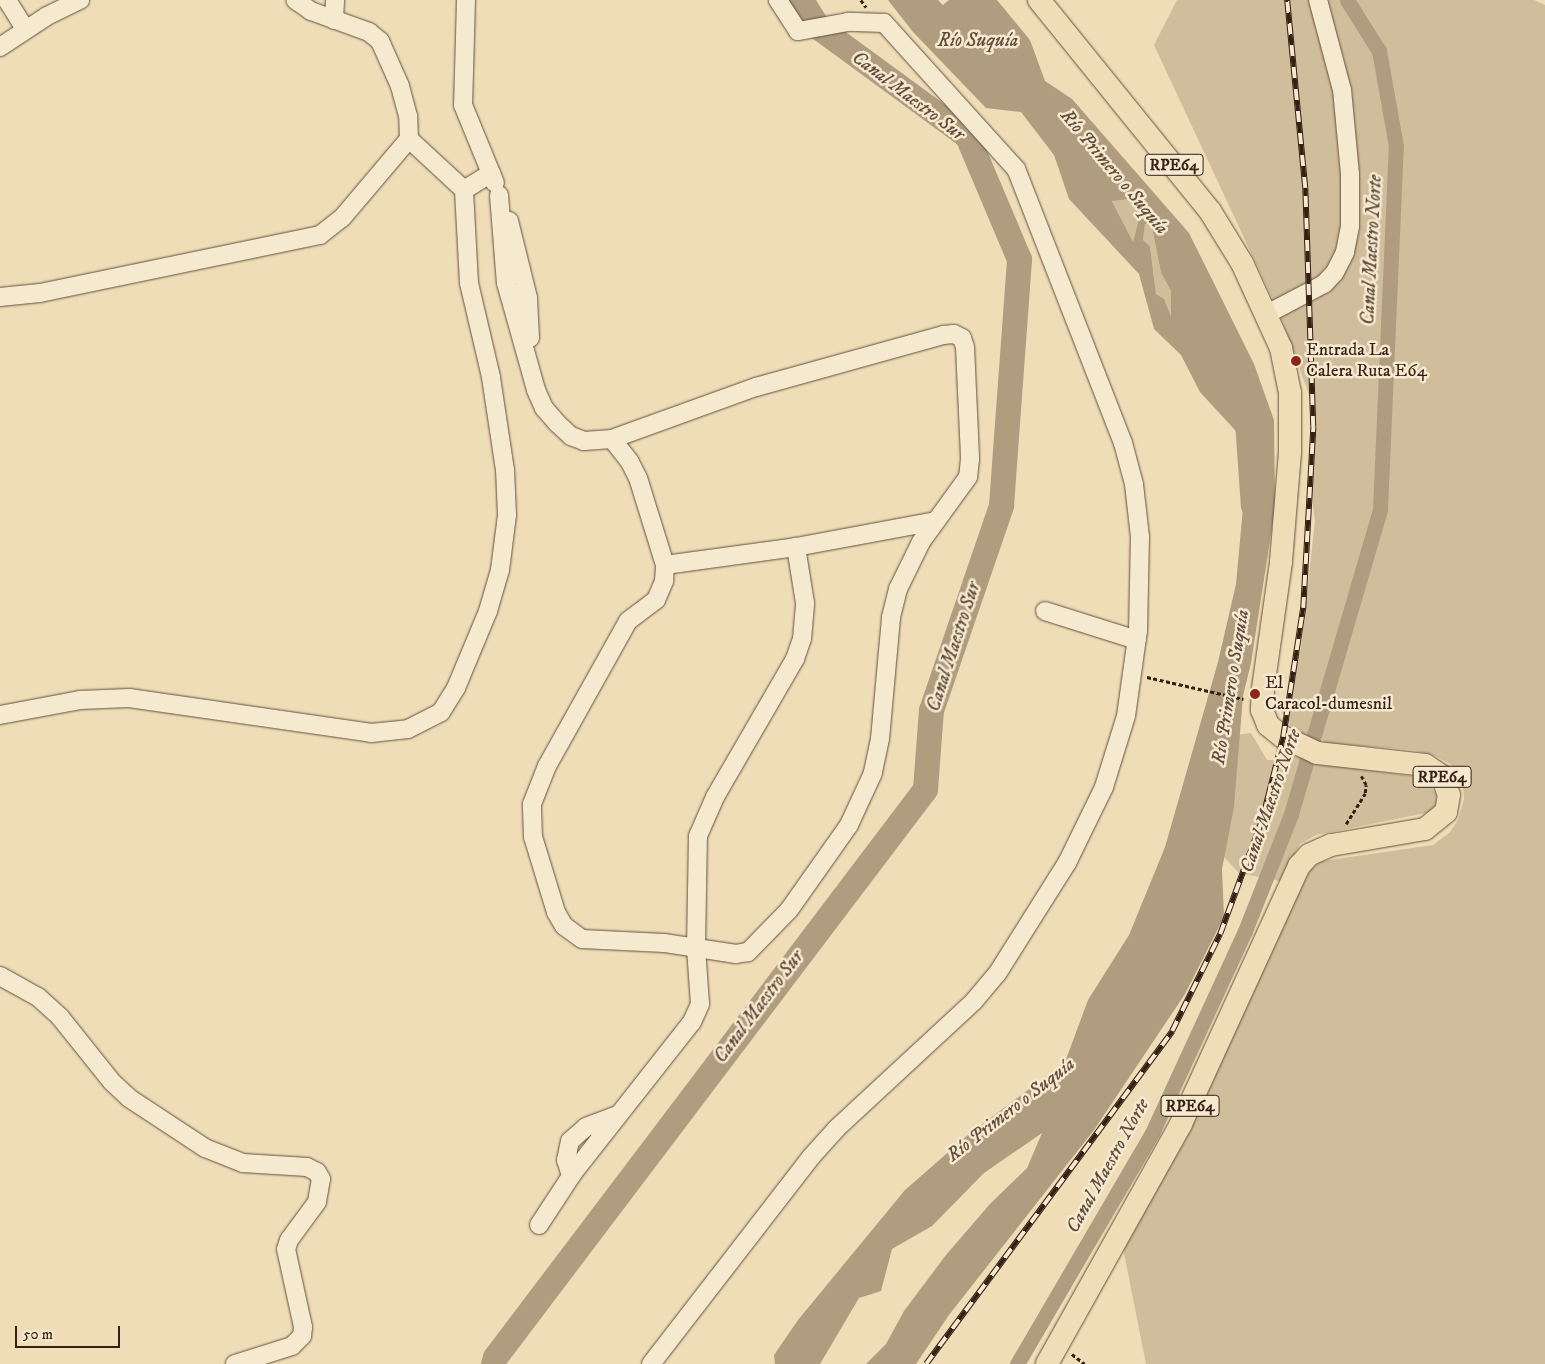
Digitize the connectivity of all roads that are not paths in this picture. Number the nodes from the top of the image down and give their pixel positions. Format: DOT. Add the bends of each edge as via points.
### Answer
graph roads {
  1 [pos="7,0"];
  2 [pos="80,0"];
  3 [pos="295,0"];
  4 [pos="335,0"];
  5 [pos="466,0"];
  6 [pos="778,0"];
  7 [pos="1038,0"];
  8 [pos="1318,0"];
  9 [pos="334,20"];
  10 [pos="25,29"];
  11 [pos="0,47"];
  12 [pos="410,139"];
  13 [pos="491,173"];
  14 [pos="464,190"];
  15 [pos="0,297"];
  16 [pos="1267,314"];
  17 [pos="612,439"];
  18 [pos="936,521"];
  19 [pos="796,547"];
  20 [pos="665,565"];
  21 [pos="1045,611"];
  22 [pos="1137,640"];
  23 [pos="0,715"];
  24 [pos="696,948"];
  25 [pos="0,976"];
  26 [pos="539,1225"];
  27 [pos="234,1364"];
  28 [pos="651,1364"];
  29 [pos="1048,1364"];
  1 -- 10 [label="street"];
  2 -- 10 [label="street"];
  3 -- 9 [label="street"];
  4 -- 9 [label="street"];
  5 -- 13 [label="street" via="462,105"];
  6 -- 22 [label="street" via="798,30 848,22 884,23 1016,169 1123,443 1134,484 1140,537"];
  7 -- 16 [label="main road, RPE64" via="1193,188 1229,241"];
  8 -- 16 [label="street" via="1342,90 1350,174 1350,226 1345,252 1335,272 1324,284"];
  9 -- 12 [label="street" via="369,32 380,41 400,86"];
  10 -- 11 [label="street"];
  12 -- 14 [label="street"];
  12 -- 15 [label="street" via="342,218 320,235 40,293"];
  13 -- 14 [label="street"];
  13 -- 17 [label="street" via="525,280 531,363 536,390 544,408 571,436 584,441"];
  14 -- 23 [label="street" via="469,283 494,395 505,470 507,515 500,570 488,611 456,688 441,712 408,729 371,733 129,698 80,700"];
  16 -- 29 [label="main road, RPE64" via="1286,364 1291,410 1284,541 1262,710 1268,725 1283,737 1317,754 1425,765 1442,776 1447,786 1448,804 1441,819 1425,830 1331,846 1305,859 1290,882 1181,1124"];
  17 -- 18 [label="street" via="756,387 954,334 962,338 965,346 970,459 968,477"];
  17 -- 20 [label="street" via="638,478"];
  18 -- 19 [label="street"];
  18 -- 24 [label="street" via="921,542 898,589 884,671 877,758 850,826 789,910 758,945 736,954"];
  19 -- 20 [label="street"];
  19 -- 24 [label="street" via="805,603 802,639 782,686 703,818 696,857"];
  20 -- 24 [label="street" via="661,593 628,621 547,766 532,804 530,820 556,912 571,933 594,942 644,942"];
  21 -- 22 [label="street"];
  22 -- 28 [label="street" via="1134,674 1116,754 1097,803 1067,864 997,974 974,1001 836,1129 811,1157"];
  24 -- 26 [label="street" via="701,993 696,1015 571,1176"];
  25 -- 27 [label="street" via="38,997 60,1017 112,1082 129,1098 205,1148 244,1163 307,1167 321,1179 317,1202 286,1249 303,1326 302,1336 292,1346"];
}
